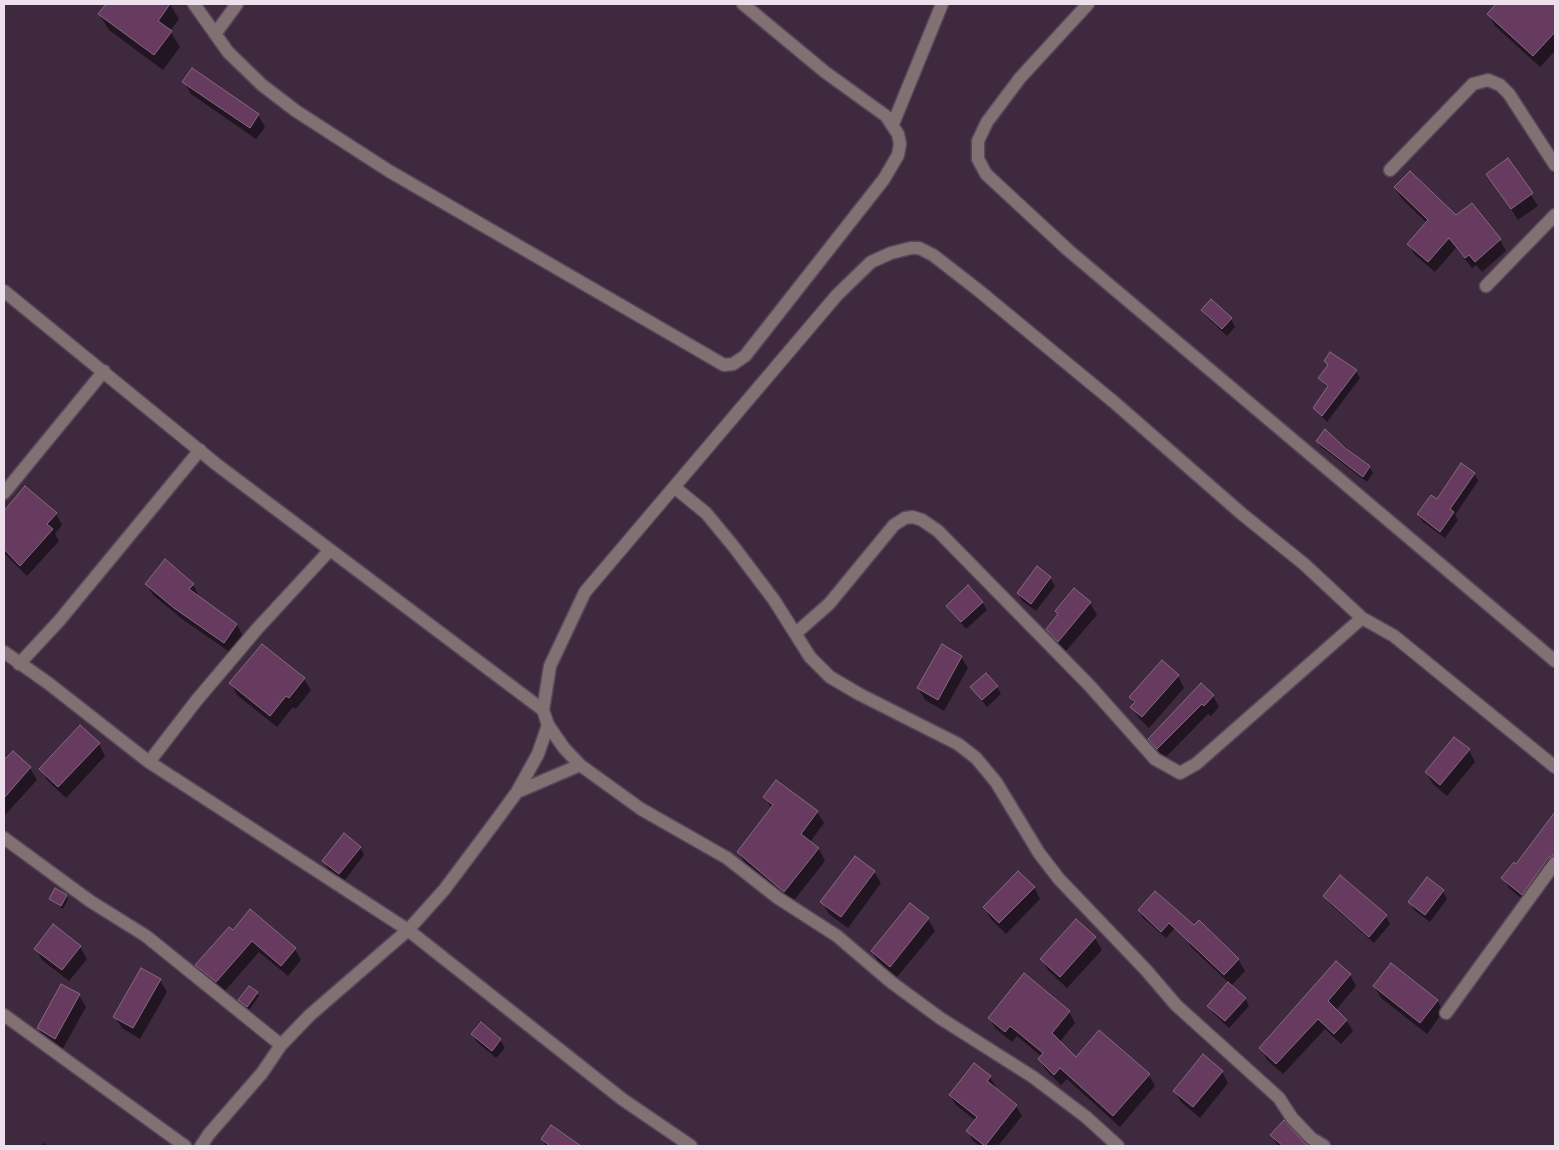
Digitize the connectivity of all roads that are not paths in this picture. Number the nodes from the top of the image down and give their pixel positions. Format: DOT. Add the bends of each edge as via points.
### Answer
graph roads {
  1 [pos="194,4"];
  2 [pos="237,4"];
  3 [pos="742,4"];
  4 [pos="942,4"];
  5 [pos="1088,4"];
  6 [pos="215,34"];
  7 [pos="893,124"];
  8 [pos="1555,165"];
  9 [pos="1390,170"];
  10 [pos="1555,215"];
  11 [pos="1486,286"];
  12 [pos="4,290"];
  13 [pos="104,371"];
  14 [pos="200,450"];
  15 [pos="674,487"];
  16 [pos="4,493"];
  17 [pos="330,550"];
  18 [pos="1362,618"];
  19 [pos="796,633"];
  20 [pos="4,652"];
  21 [pos="1555,661"];
  22 [pos="19,664"];
  23 [pos="543,710"];
  24 [pos="548,725"];
  25 [pos="149,762"];
  26 [pos="580,765"];
  27 [pos="1555,768"];
  28 [pos="517,792"];
  29 [pos="4,838"];
  30 [pos="1555,864"];
  31 [pos="408,930"];
  32 [pos="1446,1013"];
  33 [pos="4,1015"];
  34 [pos="281,1045"];
  35 [pos="185,1146"];
  36 [pos="202,1146"];
  37 [pos="691,1146"];
  38 [pos="1118,1146"];
  39 [pos="1324,1146"];
  1 -- 6 [label="street"];
  2 -- 6 [label="street"];
  3 -- 7 [label="street"];
  4 -- 7 [label="street"];
  5 -- 21 [label="street" via="1020,78 988,122 978,141 978,159 986,174 1068,250"];
  6 -- 7 [label="street" via="228,52 262,85 373,161 724,365 733,364 745,356 884,179 898,155 898,134"];
  8 -- 9 [label="street" via="1509,94 1488,80 1473,84"];
  10 -- 11 [label="street"];
  12 -- 13 [label="street"];
  13 -- 14 [label="street"];
  13 -- 16 [label="street"];
  14 -- 17 [label="street"];
  14 -- 22 [label="street"];
  15 -- 18 [label="street" via="860,272 871,262 891,253 920,248 978,290 1115,403 1304,564"];
  15 -- 19 [label="street" via="706,513 729,540"];
  15 -- 23 [label="street" via="585,592 550,666"];
  17 -- 23 [label="street"];
  17 -- 25 [label="street" via="196,700"];
  18 -- 19 [label="street" via="1196,764 1180,773 1155,759 1089,685 938,531 922,520 905,518 894,525 829,604"];
  18 -- 27 [label="street" via="1394,636"];
  19 -- 39 [label="street" via="810,657 830,677 958,744 976,758 996,782 1058,879 1146,970 1176,1006 1279,1098 1292,1118 1311,1138"];
  20 -- 22 [label="street"];
  22 -- 25 [label="street"];
  23 -- 24 [label="street"];
  24 -- 26 [label="street"];
  24 -- 28 [label="street" via="538,754"];
  25 -- 31 [label="street"];
  26 -- 28 [label="street"];
  26 -- 38 [label="street" via="641,809 727,858 778,898 837,936 940,1018 1033,1077"];
  28 -- 31 [label="street" via="444,890"];
  29 -- 34 [label="street" via="90,901 146,936"];
  30 -- 32 [label="street"];
  31 -- 34 [label="street" via="310,1015"];
  31 -- 37 [label="street" via="622,1099"];
  33 -- 35 [label="street"];
  34 -- 36 [label="street"];
}
